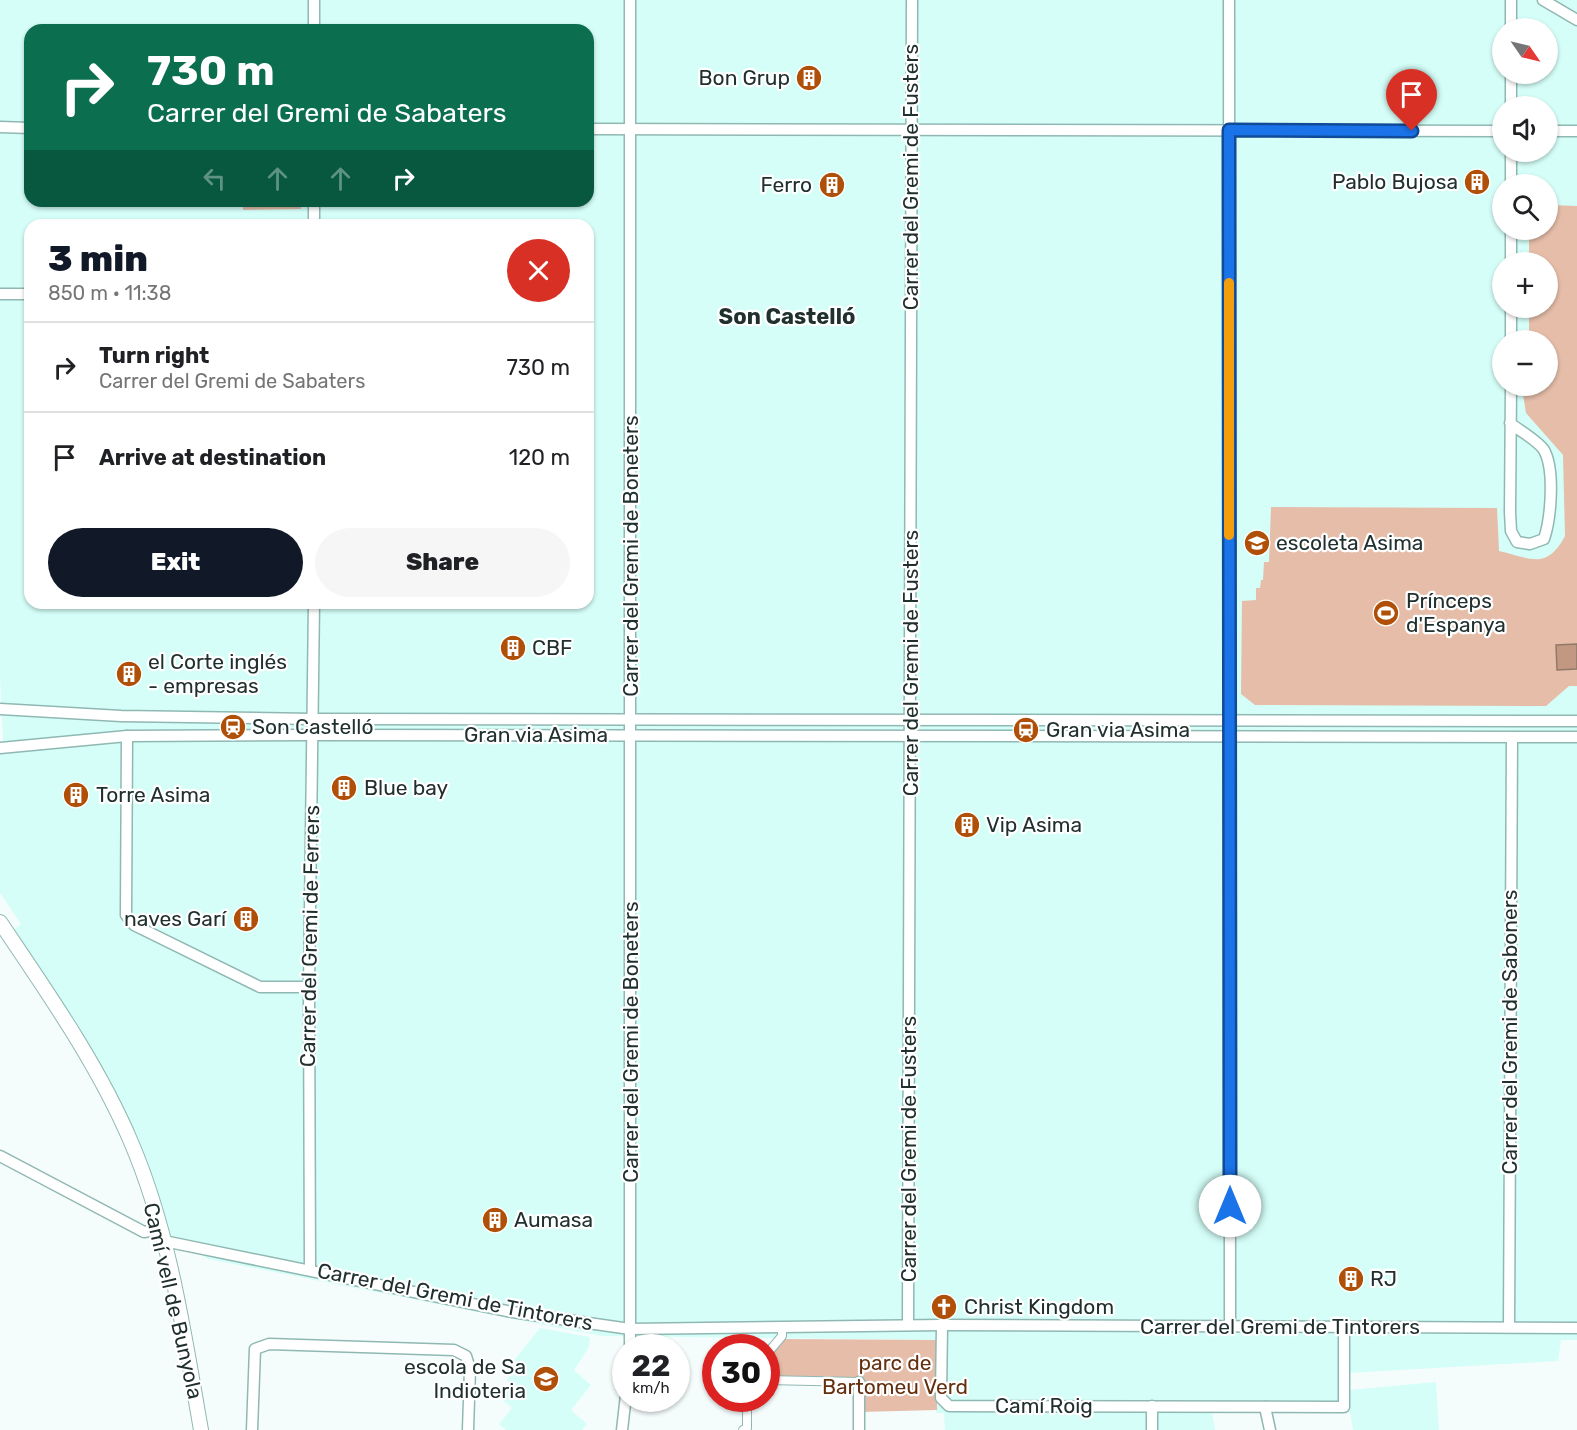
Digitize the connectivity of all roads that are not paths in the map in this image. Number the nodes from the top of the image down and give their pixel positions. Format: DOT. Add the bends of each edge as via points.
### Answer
graph roads {
  1 [pos="314,0"];
  2 [pos="630,0"];
  3 [pos="912,0"];
  4 [pos="1230,0"];
  5 [pos="1511,0"];
  6 [pos="1543,0"];
  7 [pos="1511,18"];
  8 [pos="1577,20"];
  9 [pos="314,24"];
  10 [pos="0,128"];
  11 [pos="24,128"];
  12 [pos="594,129"];
  13 [pos="629,129"];
  14 [pos="911,130"];
  15 [pos="1229,130"];
  16 [pos="1492,131"];
  17 [pos="1558,131"];
  18 [pos="1577,131"];
  19 [pos="0,294"];
  20 [pos="24,294"];
  21 [pos="1510,396"];
  22 [pos="1510,423"];
  23 [pos="314,609"];
  24 [pos="0,709"];
  25 [pos="911,718"];
  26 [pos="313,719"];
  27 [pos="632,719"];
  28 [pos="1229,721"];
  29 [pos="1577,721"];
  30 [pos="313,735"];
  31 [pos="632,735"];
  32 [pos="127,736"];
  33 [pos="1228,737"];
  34 [pos="911,738"];
  35 [pos="1512,738"];
  36 [pos="1577,738"];
  37 [pos="0,748"];
  38 [pos="0,922"];
  39 [pos="309,987"];
  40 [pos="0,1156"];
  41 [pos="162,1235"];
  42 [pos="310,1269"];
  43 [pos="908,1325"];
  44 [pos="942,1325"];
  45 [pos="782,1327"];
  46 [pos="1509,1327"];
  47 [pos="1230,1328"];
  48 [pos="1344,1328"];
  49 [pos="1577,1328"];
  50 [pos="630,1329"];
  51 [pos="630,1334"];
  52 [pos="780,1338"];
  53 [pos="780,1380"];
  54 [pos="859,1382"];
  55 [pos="1152,1406"];
  56 [pos="1265,1407"];
  57 [pos="624,1412"];
  58 [pos="747,1412"];
  59 [pos="201,1430"];
  60 [pos="252,1430"];
  61 [pos="468,1430"];
  62 [pos="622,1430"];
  63 [pos="743,1430"];
  64 [pos="859,1430"];
  65 [pos="1152,1430"];
  66 [pos="1270,1430"];
  1 -- 9 [label="street"];
  2 -- 13 [label="street, Carrer del Gremi de Boneters"];
  3 -- 14 [label="street, Carrer del Gremi de Fusters"];
  4 -- 15 [label="street"];
  5 -- 7 [label="street"];
  6 -- 8 [label="street"];
  10 -- 11 [label="street"];
  12 -- 13 [label="street"];
  13 -- 14 [label="street"];
  13 -- 27 [label="street, Carrer del Gremi de Boneters"];
  14 -- 15 [label="street"];
  14 -- 25 [label="street, Carrer del Gremi de Fusters"];
  15 -- 16 [label="street"];
  15 -- 28 [label="street"];
  17 -- 18 [label="street"];
  19 -- 20 [label="street"];
  21 -- 22 [label="street"];
  22 -- 22 [label="street" via="1511,531 1517,542 1530,544 1544,539 1549,524 1550,464 1543,448"];
  23 -- 26 [label="street, Carrer del Gremi de Ferrers"];
  24 -- 26 [label="street, Gran via Asima" via="121,716"];
  25 -- 27 [label="street, Gran via Asima"];
  25 -- 28 [label="street, Gran via Asima"];
  25 -- 34 [label="street, Carrer del Gremi de Fusters"];
  26 -- 27 [label="street, Gran via Asima"];
  26 -- 30 [label="street, Carrer del Gremi de Ferrers"];
  27 -- 31 [label="street, Carrer del Gremi de Boneters"];
  28 -- 29 [label="street, Gran via Asima"];
  28 -- 33 [label="street"];
  30 -- 31 [label="street, Gran via Asima"];
  30 -- 32 [label="street, Gran via Asima"];
  30 -- 39 [label="street, Carrer del Gremi de Ferrers"];
  31 -- 34 [label="street, Gran via Asima"];
  31 -- 50 [label="street, Carrer del Gremi de Boneters"];
  32 -- 37 [label="street, Gran via Asima"];
  32 -- 39 [label="street" via="126,915 134,925 260,987"];
  33 -- 34 [label="street, Gran via Asima"];
  33 -- 35 [label="street, Gran via Asima"];
  33 -- 47 [label="street"];
  34 -- 43 [label="street, Carrer del Gremi de Fusters"];
  35 -- 36 [label="street, Gran via Asima"];
  35 -- 46 [label="street, Carrer del Gremi de Saboners"];
  38 -- 41 [label="main road, Camí vell de Bunyola" via="101,1085 131,1142"];
  39 -- 42 [label="street, Carrer del Gremi de Ferrers"];
  40 -- 41 [label="street, Carrer del Gremi de Tintorers" via="144,1232"];
  41 -- 42 [label="street, Carrer del Gremi de Tintorers"];
  41 -- 59 [label="main road, Camí vell de Bunyola"];
  42 -- 50 [label="street, Carrer del Gremi de Tintorers" via="512,1311"];
  43 -- 44 [label="street, Carrer del Gremi de Tintorers"];
  43 -- 45 [label="street, Carrer del Gremi de Tintorers"];
  44 -- 47 [label="street, Carrer del Gremi de Tintorers"];
  44 -- 55 [label="street, Camí Roig" via="941,1398 949,1406"];
  45 -- 50 [label="street, Carrer del Gremi de Tintorers"];
  45 -- 52 [label="street"];
  46 -- 48 [label="street, Carrer del Gremi de Tintorers"];
  46 -- 49 [label="street, Carrer del Gremi de Tintorers"];
  47 -- 48 [label="street, Carrer del Gremi de Tintorers"];
  48 -- 56 [label="street, Camí Roig" via="1344,1407"];
  50 -- 51 [label="street, Carrer del Gremi de Boneters"];
  53 -- 54 [label="street"];
  54 -- 64 [label="street"];
  55 -- 56 [label="street, Camí Roig"];
  55 -- 65 [label="street"];
  56 -- 66 [label="street"];
  57 -- 62 [label="street"];
  58 -- 63 [label="street" via="747,1428"];
  60 -- 61 [label="street" via="255,1349 269,1344 454,1350 466,1356 470,1369"];
}
